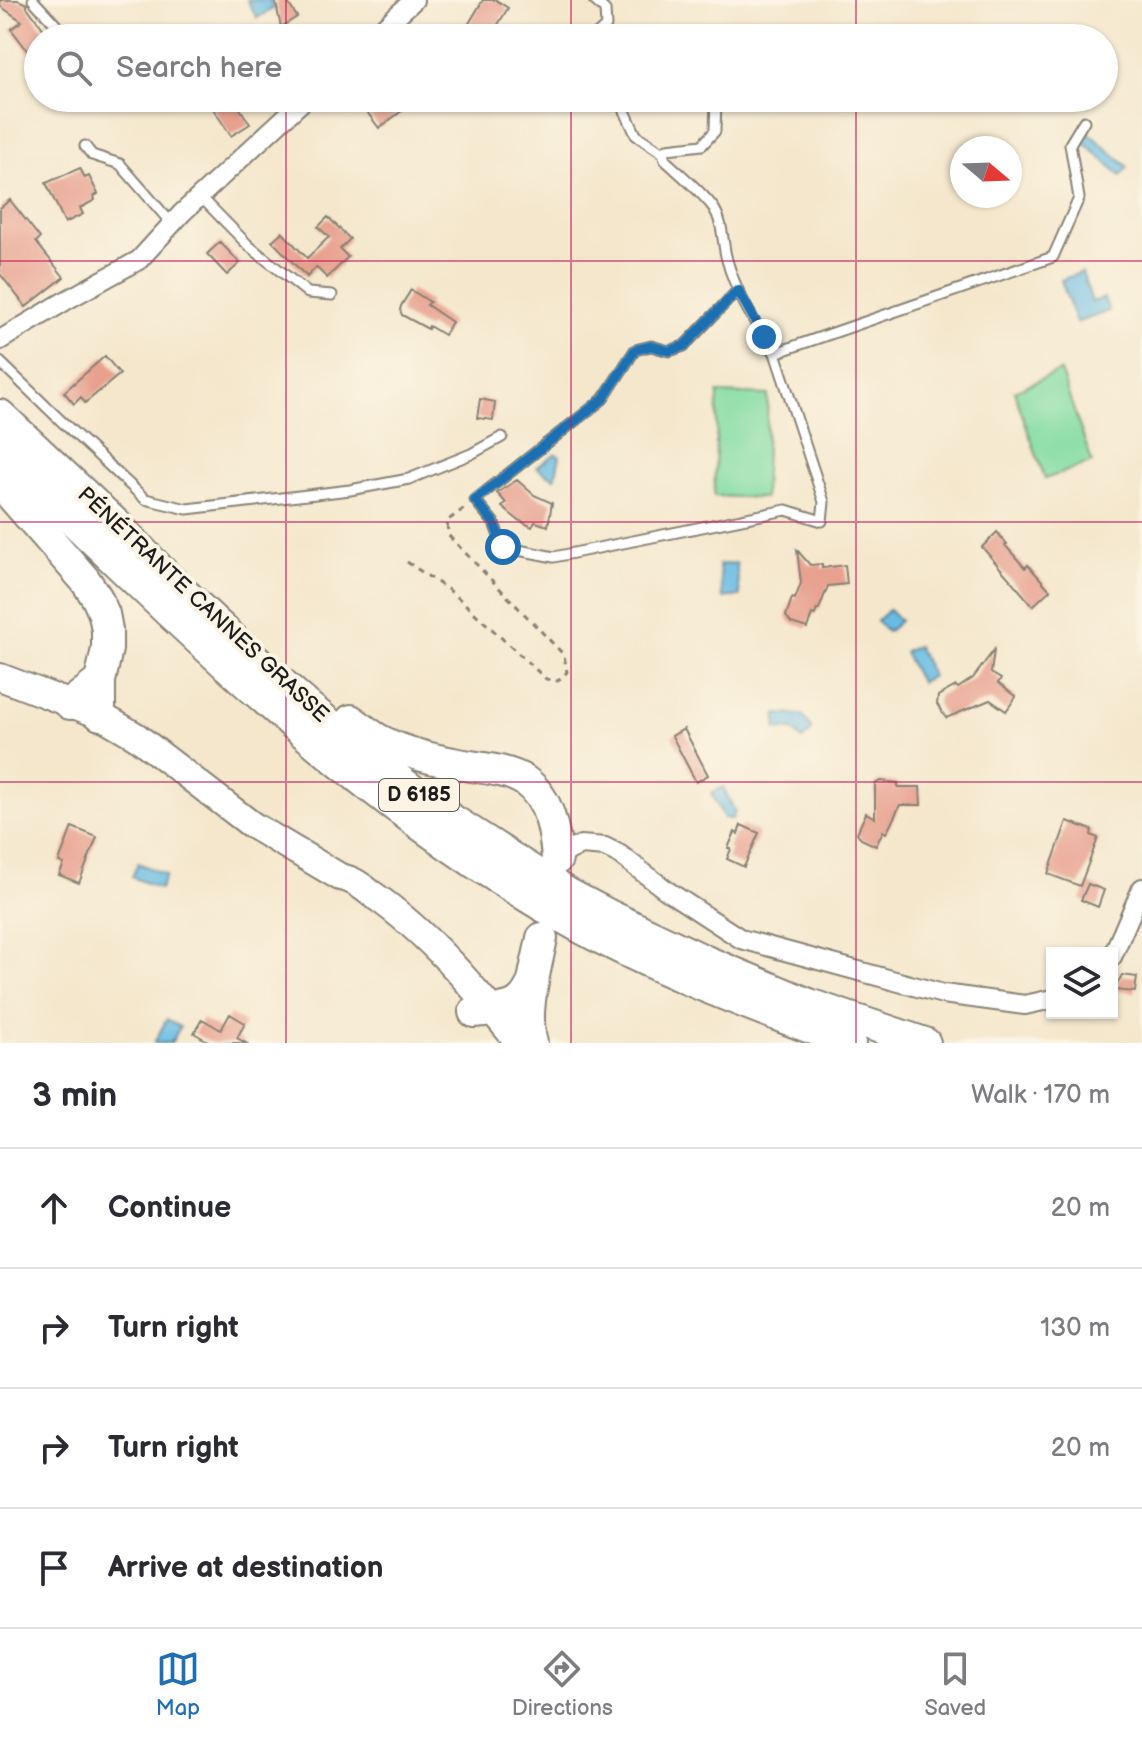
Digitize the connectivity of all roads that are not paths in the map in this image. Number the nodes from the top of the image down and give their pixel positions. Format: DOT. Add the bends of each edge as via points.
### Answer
graph roads {
  1 [pos="33,0"];
  2 [pos="414,0"];
  3 [pos="594,0"];
  4 [pos="55,24"];
  5 [pos="387,24"];
  6 [pos="606,24"];
  7 [pos="291,112"];
  8 [pos="625,112"];
  9 [pos="716,112"];
  10 [pos="1084,121"];
  11 [pos="85,146"];
  12 [pos="663,153"];
  13 [pos="200,196"];
  14 [pos="172,224"];
  15 [pos="738,290"];
  16 [pos="332,295"];
  17 [pos="0,340"];
  18 [pos="775,353"];
  19 [pos="0,362"];
  20 [pos="0,415"];
  21 [pos="502,437"];
  22 [pos="0,450"];
  23 [pos="0,483"];
  24 [pos="118,526"];
  25 [pos="0,677"];
  26 [pos="100,681"];
  27 [pos="70,704"];
  28 [pos="100,715"];
  29 [pos="557,859"];
  30 [pos="1142,888"];
  31 [pos="542,938"];
  32 [pos="1116,947"];
  33 [pos="533,982"];
  34 [pos="710,990"];
  35 [pos="1046,1000"];
  36 [pos="483,1010"];
  37 [pos="500,1043"];
  38 [pos="519,1043"];
  39 [pos="532,1043"];
  40 [pos="810,1043"];
  41 [pos="850,1043"];
  42 [pos="925,1043"];
  1 -- 4 [label="lane"];
  2 -- 5 [label="street"];
  3 -- 6 [label="lane" via="605,10"];
  7 -- 13 [label="street"];
  8 -- 12 [label="lane" via="636,135"];
  9 -- 12 [label="lane" via="715,131 702,145"];
  10 -- 18 [label="lane" via="1070,144 1079,198 1053,257"];
  11 -- 14 [label="lane" via="92,155 120,164"];
  12 -- 15 [label="lane" via="719,218"];
  13 -- 14 [label="street"];
  13 -- 16 [label="lane" via="249,246 308,293"];
  14 -- 17 [label="street" via="139,260"];
  15 -- 18 [label="lane"];
  15 -- 18 [label="lane" via="684,346 635,350 603,399 475,500 494,523 503,547 554,557 786,510 822,521 824,502"];
  19 -- 21 [label="lane" via="145,499 187,509 409,479"];
  20 -- 24 [label="highway, PÉNÉTRANTE CANNES GRASSE / D 6185"];
  22 -- 34 [label="highway, PÉNÉTRANTE CANNES GRASSE / D 6185" via="248,687 390,803 573,924"];
  23 -- 26 [label="highway" via="97,598 107,630"];
  24 -- 29 [label="highway" via="378,739 525,781 547,810"];
  24 -- 42 [label="highway, PÉNÉTRANTE CANNES GRASSE / D 6185" via="310,708 451,819 514,860 567,893 706,961 809,1004"];
  25 -- 27 [label="main road"];
  26 -- 27 [label="highway"];
  26 -- 28 [label="highway"];
  27 -- 28 [label="main road"];
  28 -- 36 [label="main road" via="136,736 252,825 340,877 397,920"];
  29 -- 35 [label="street" via="581,845 605,847 741,939 943,994 1025,1005"];
  30 -- 32 [label="street"];
  31 -- 33 [label="highway"];
  33 -- 36 [label="highway" via="522,1000"];
  33 -- 39 [label="highway"];
  34 -- 40 [label="highway"];
  34 -- 41 [label="highway, PÉNÉTRANTE CANNES GRASSE / D 6185"];
  36 -- 37 [label="main road"];
  36 -- 38 [label="main road"];
}
